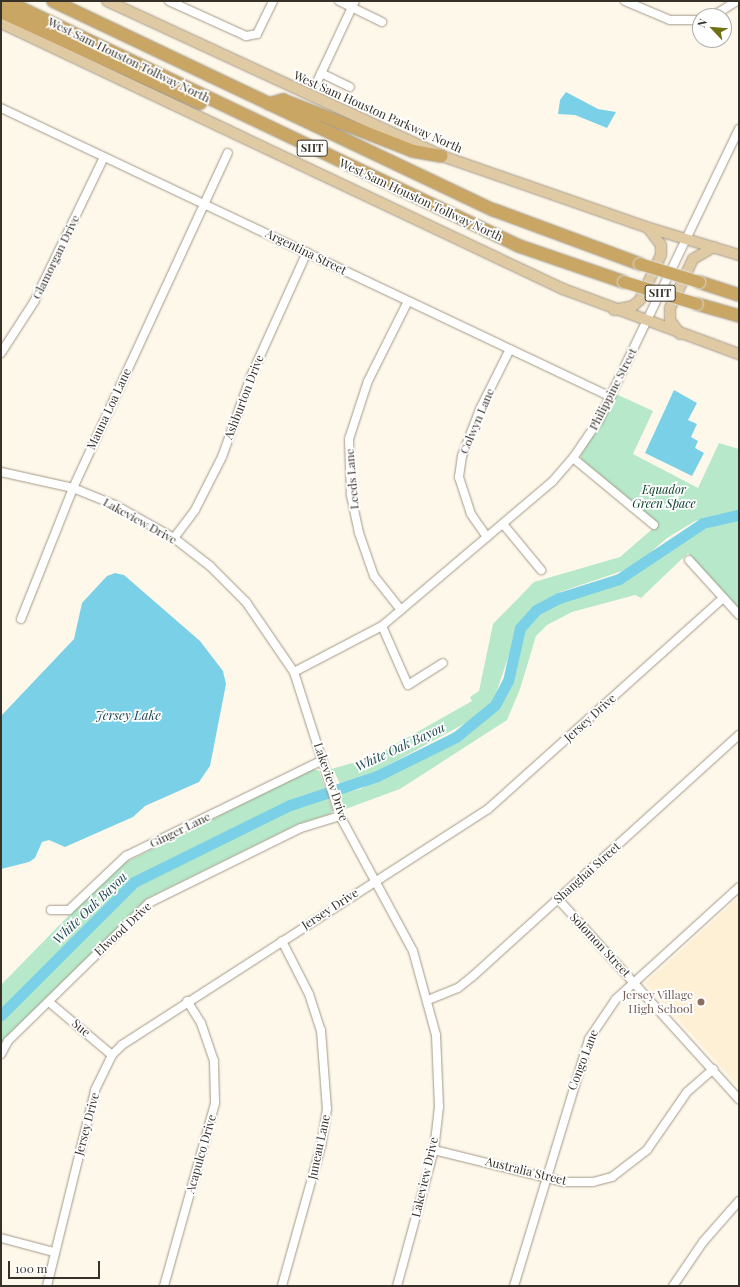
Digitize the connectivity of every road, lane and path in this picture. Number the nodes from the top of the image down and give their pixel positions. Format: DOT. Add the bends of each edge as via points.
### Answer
graph roads {
  1 [pos="6,1"];
  2 [pos="53,1"];
  3 [pos="107,1"];
  4 [pos="169,1"];
  5 [pos="273,1"];
  6 [pos="339,1"];
  7 [pos="625,1"];
  8 [pos="737,1"];
  9 [pos="354,4"];
  10 [pos="725,8"];
  11 [pos="1,12"];
  12 [pos="692,20"];
  13 [pos="382,22"];
  14 [pos="1,23"];
  15 [pos="321,73"];
  16 [pos="317,82"];
  17 [pos="350,87"];
  18 [pos="269,104"];
  19 [pos="1,109"];
  20 [pos="739,129"];
  21 [pos="290,137"];
  22 [pos="228,153"];
  23 [pos="104,156"];
  24 [pos="442,156"];
  25 [pos="204,203"];
  26 [pos="646,227"];
  27 [pos="689,239"];
  28 [pos="714,247"];
  29 [pos="306,252"];
  30 [pos="739,255"];
  31 [pos="739,294"];
  32 [pos="408,301"];
  33 [pos="614,310"];
  34 [pos="739,316"];
  35 [pos="647,323"];
  36 [pos="680,334"];
  37 [pos="510,349"];
  38 [pos="1,353"];
  39 [pos="739,354"];
  40 [pos="610,397"];
  41 [pos="573,458"];
  42 [pos="1,472"];
  43 [pos="73,488"];
  44 [pos="503,524"];
  45 [pos="654,525"];
  46 [pos="487,537"];
  47 [pos="174,538"];
  48 [pos="689,560"];
  49 [pos="541,570"];
  50 [pos="723,598"];
  51 [pos="401,610"];
  52 [pos="739,615"];
  53 [pos="22,619"];
  54 [pos="382,626"];
  55 [pos="443,663"];
  56 [pos="294,672"];
  57 [pos="739,735"];
  58 [pos="321,761"];
  59 [pos="340,816"];
  60 [pos="375,880"];
  61 [pos="739,888"];
  62 [pos="558,899"];
  63 [pos="51,910"];
  64 [pos="282,941"];
  65 [pos="636,984"];
  66 [pos="428,1000"];
  67 [pos="187,1001"];
  68 [pos="49,1002"];
  69 [pos="1,1054"];
  70 [pos="112,1055"];
  71 [pos="713,1069"];
  72 [pos="739,1099"];
  73 [pos="434,1150"];
  74 [pos="545,1177"];
  75 [pos="739,1201"];
  76 [pos="1,1238"];
  77 [pos="54,1252"];
  78 [pos="47,1286"];
  79 [pos="164,1286"];
  80 [pos="282,1286"];
  81 [pos="397,1286"];
  82 [pos="514,1286"];
  83 [pos="673,1286"];
  1 -- 21 [label="highway, West Sam Houston Tollway North / SHT"];
  2 -- 18 [label="highway, West Sam Houston Tollway North / SHT"];
  3 -- 24 [label="main road, West Sam Houston Parkway North"];
  4 -- 5 [label="street" via="240,35 252,36 260,28"];
  6 -- 9 [label="street"];
  7 -- 12 [label="street" via="662,18"];
  8 -- 10 [label="street"];
  9 -- 13 [label="street"];
  9 -- 15 [label="street"];
  11 -- 21 [label="highway" via="223,113"];
  14 -- 33 [label="main road" via="563,289"];
  15 -- 16 [label="street"];
  15 -- 17 [label="street"];
  18 -- 24 [label="highway" via="283,100 414,151"];
  18 -- 31 [label="highway, West Sam Houston Tollway North / SHT, bridge" via="514,219 640,264"];
  19 -- 23 [label="street, Argentina Street"];
  20 -- 27 [label="street, Philippine Street"];
  21 -- 34 [label="highway, West Sam Houston Tollway North / SHT, bridge" via="519,246 624,282"];
  22 -- 25 [label="street, Mauna Loa Lane"];
  23 -- 25 [label="street, Argentina Street"];
  23 -- 38 [label="street, Glamorgan Drive" via="34,302"];
  24 -- 26 [label="main road, West Sam Houston Parkway North"];
  25 -- 29 [label="street, Argentina Street"];
  25 -- 43 [label="street, Mauna Loa Lane"];
  26 -- 27 [label="main road, West Sam Houston Parkway North"];
  26 -- 33 [label="main road" via="661,245 661,255 640,300 633,306"];
  27 -- 28 [label="main road, West Sam Houston Parkway North"];
  27 -- 35 [label="street, Philippine Street"];
  28 -- 30 [label="main road, West Sam Houston Parkway North"];
  28 -- 36 [label="main road" via="693,259 670,308 670,320"];
  29 -- 32 [label="street, Argentina Street"];
  29 -- 47 [label="street, Ashburton Drive" via="251,376 222,457 195,510"];
  32 -- 37 [label="street, Argentina Street"];
  32 -- 51 [label="street, Leeds Lane" via="368,381 349,439 351,494 359,533 374,576"];
  33 -- 35 [label="main road"];
  35 -- 36 [label="main road"];
  35 -- 40 [label="street, Philippine Street"];
  36 -- 39 [label="main road"];
  37 -- 40 [label="street, Argentina Street"];
  37 -- 46 [label="street, Colwyn Lane" via="480,409 462,456 459,477 471,514"];
  40 -- 41 [label="street, Philippine Street"];
  41 -- 44 [label="street, Philippine Street"];
  41 -- 45 [label="street"];
  42 -- 43 [label="street, Lakeview Drive"];
  43 -- 47 [label="street, Lakeview Drive" via="115,505"];
  43 -- 53 [label="street, Mauna Loa Lane"];
  44 -- 46 [label="street, Philippine Street"];
  44 -- 49 [label="street"];
  46 -- 51 [label="street, Philippine Street"];
  47 -- 56 [label="street, Lakeview Drive" via="210,566 246,602"];
  48 -- 50 [label="street"];
  50 -- 52 [label="street"];
  50 -- 60 [label="street, Jersey Drive" via="488,809"];
  51 -- 54 [label="street, Philippine Street"];
  54 -- 55 [label="street" via="408,685"];
  54 -- 56 [label="street, Philippine Street"];
  56 -- 58 [label="street, Lakeview Drive"];
  57 -- 62 [label="street, Shanghai Street"];
  58 -- 59 [label="street, Lakeview Drive"];
  58 -- 63 [label="street, Ginger Lane" via="126,856 69,910"];
  59 -- 60 [label="street, Lakeview Drive"];
  59 -- 68 [label="street, Elwood Drive" via="301,828 149,903"];
  60 -- 64 [label="street, Jersey Drive"];
  60 -- 66 [label="street, Lakeview Drive" via="413,951"];
  61 -- 65 [label="street, Congo Lane"];
  62 -- 65 [label="street, Solomon Street"];
  62 -- 66 [label="street, Shanghai Street" via="458,988"];
  64 -- 67 [label="street, Jersey Drive"];
  64 -- 80 [label="street, Juneau Lane" via="309,994 322,1030 327,1103 322,1146"];
  65 -- 71 [label="street, Solomon Street"];
  65 -- 74 [label="street, Congo Lane" via="605,1011 589,1038"];
  66 -- 73 [label="street, Lakeview Drive" via="439,1064"];
  67 -- 70 [label="street, Jersey Drive" via="132,1037"];
  67 -- 79 [label="street, Acapulco Drive" via="201,1023 211,1054 215,1103"];
  68 -- 69 [label="street, Elwood Drive" via="8,1042"];
  68 -- 70 [label="street, Sue"];
  70 -- 77 [label="street, Jersey Drive" via="95,1090"];
  71 -- 72 [label="street, Solomon Street"];
  71 -- 74 [label="street, Australia Street" via="687,1092 647,1150 625,1169 593,1182"];
  73 -- 74 [label="street, Australia Street"];
  73 -- 81 [label="street, Lakeview Drive"];
  74 -- 82 [label="street, Congo Lane"];
  75 -- 83 [label="street" via="703,1242"];
  76 -- 77 [label="street"];
  77 -- 78 [label="street, Jersey Drive"];
}
